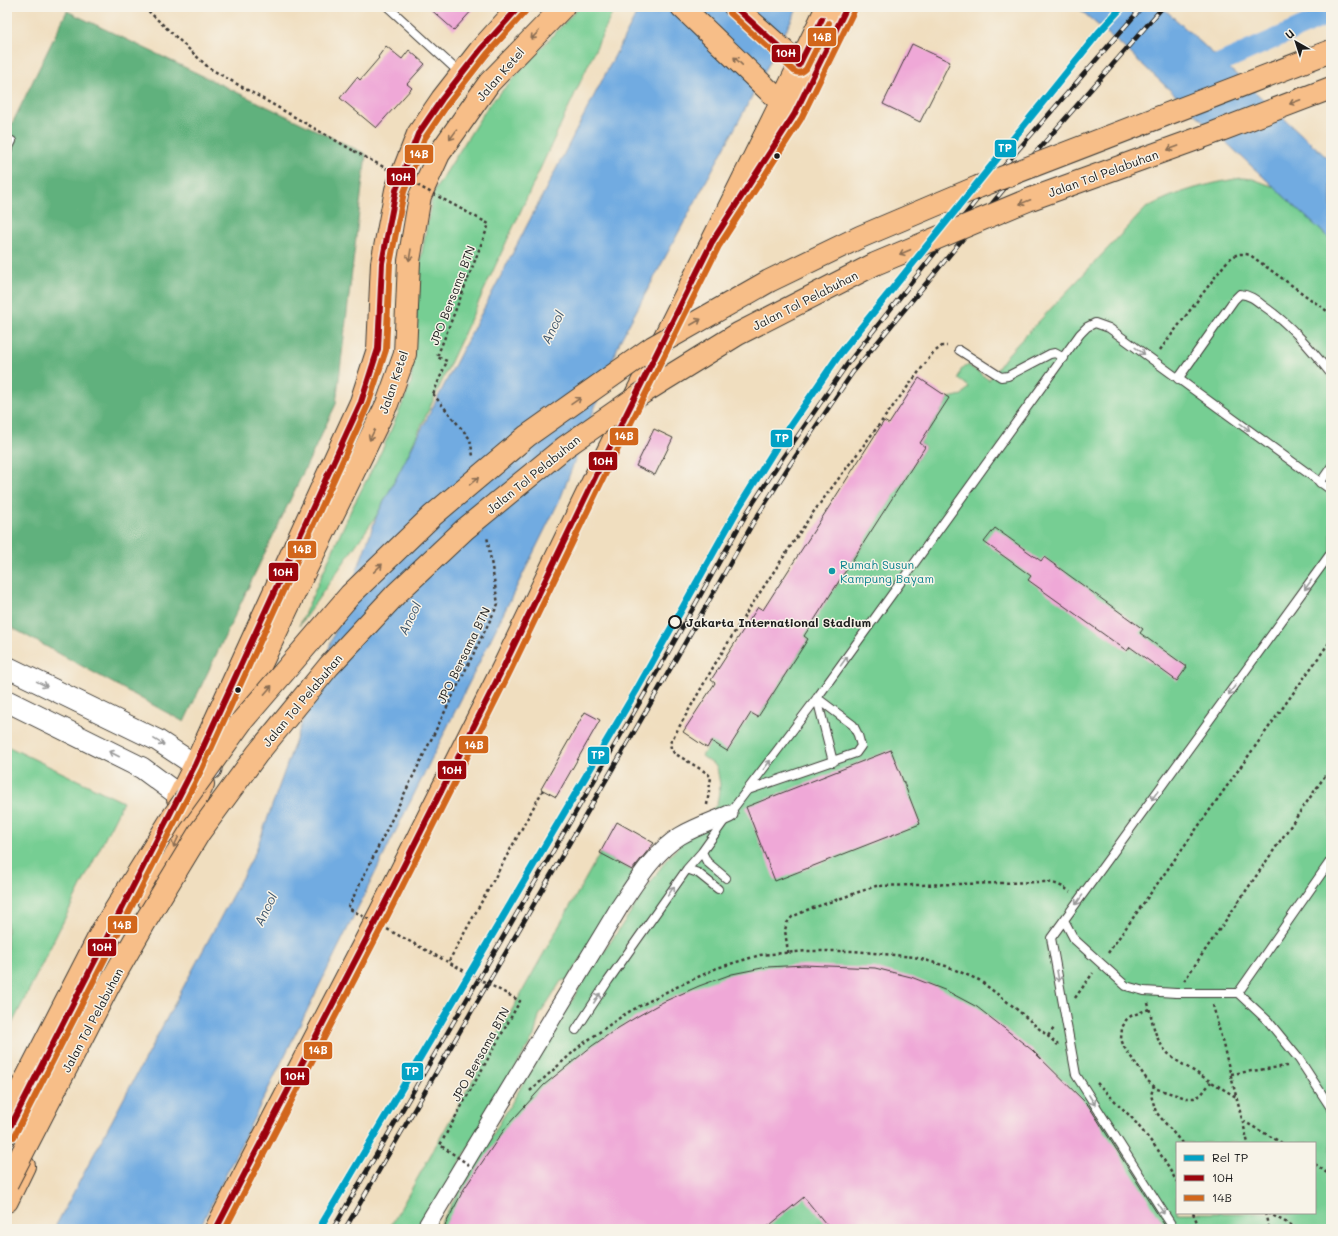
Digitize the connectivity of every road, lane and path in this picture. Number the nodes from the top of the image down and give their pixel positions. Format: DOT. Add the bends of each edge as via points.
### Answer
graph roads {
  1 [pos="144,7"];
  2 [pos="388,7"];
  3 [pos="520,7"];
  4 [pos="562,7"];
  5 [pos="682,7"];
  6 [pos="734,7"];
  7 [pos="828,7"];
  8 [pos="847,7"];
  9 [pos="1331,51"];
  10 [pos="799,65"];
  11 [pos="462,74"];
  12 [pos="1331,88"];
  13 [pos="442,100"];
  14 [pos="788,109"];
  15 [pos="466,115"];
  16 [pos="12,141"];
  17 [pos="7,151"];
  18 [pos="959,350"];
  19 [pos="1064,358"];
  20 [pos="1331,374"];
  21 [pos="1178,378"];
  22 [pos="474,463"];
  23 [pos="1331,467"];
  24 [pos="1320,483"];
  25 [pos="1331,490"];
  26 [pos="486,533"];
  27 [pos="1331,553"];
  28 [pos="1331,640"];
  29 [pos="7,667"];
  30 [pos="817,698"];
  31 [pos="7,701"];
  32 [pos="833,762"];
  33 [pos="203,767"];
  34 [pos="1331,767"];
  35 [pos="543,790"];
  36 [pos="748,790"];
  37 [pos="188,798"];
  38 [pos="729,814"];
  39 [pos="703,825"];
  40 [pos="702,852"];
  41 [pos="1331,860"];
  42 [pos="687,869"];
  43 [pos="726,878"];
  44 [pos="718,889"];
  45 [pos="1080,899"];
  46 [pos="1064,920"];
  47 [pos="788,953"];
  48 [pos="1104,958"];
  49 [pos="449,961"];
  50 [pos="1094,971"];
  51 [pos="1144,991"];
  52 [pos="1176,993"];
  53 [pos="1210,993"];
  54 [pos="1238,993"];
  55 [pos="1071,1004"];
  56 [pos="1149,1009"];
  57 [pos="1058,1023"];
  58 [pos="576,1030"];
  59 [pos="1048,1036"];
  60 [pos="1059,1046"];
  61 [pos="1299,1059"];
  62 [pos="1231,1074"];
  63 [pos="1097,1082"];
  64 [pos="1211,1082"];
  65 [pos="1154,1085"];
  66 [pos="529,1092"];
  67 [pos="1236,1097"];
  68 [pos="1331,1108"];
  69 [pos="7,1116"];
  70 [pos="1242,1120"];
  71 [pos="7,1133"];
  72 [pos="1181,1142"];
  73 [pos="1248,1142"];
  74 [pos="1280,1142"];
  75 [pos="469,1165"];
  76 [pos="1316,1165"];
  77 [pos="1331,1176"];
  78 [pos="1176,1180"];
  79 [pos="7,1183"];
  80 [pos="7,1201"];
  81 [pos="1193,1214"];
  82 [pos="1266,1214"];
  83 [pos="1268,1214"];
  84 [pos="216,1229"];
  85 [pos="425,1229"];
  86 [pos="1174,1229"];
  87 [pos="1200,1229"];
  88 [pos="1269,1229"];
  89 [pos="1299,1229"];
  1 -- 22 [label="path, JPO Bersama BTN, bridge" via="209,68 489,224 437,357 447,361 433,394 470,439"];
  2 -- 11 [label="lane"];
  3 -- 11 [label="highway, Jalan Ketel"];
  4 -- 15 [label="highway, Jalan Ketel, one-way" via="489,83"];
  14 -- 5 [label="highway, one-way"];
  6 -- 10 [label="highway"];
  7 -- 10 [label="highway"];
  8 -- 10 [label="highway"];
  69 -- 9 [label="highway, one-way, bridge" via="102,931 172,818 242,721 350,596 432,516 527,436 653,347 769,281 853,240 978,187"];
  10 -- 14 [label="highway"];
  11 -- 13 [label="highway, Jalan Ketel"];
  12 -- 79 [label="highway, Jalan Tol Pelabuhan, one-way, bridge" via="1021,204 874,264 738,334 644,392 572,442 471,524 397,593 329,666 257,754 199,833 109,985"];
  13 -- 15 [label="highway"];
  13 -- 33 [label="highway, Jalan Ketel" via="418,134 396,190 382,263 378,349 361,402"];
  14 -- 84 [label="highway" via="712,242 500,675"];
  15 -- 33 [label="highway, Jalan Ketel, one-way" via="439,154 420,196 409,261 405,354 387,404 302,577"];
  16 -- 17 [label="lane"];
  18 -- 19 [label="lane" via="1001,376 1008,376 1050,354 1054,353"];
  18 -- 39 [label="path" via="942,346 933,353 812,514 744,615 670,743 674,753 711,777"];
  19 -- 21 [label="lane, one-way" via="1080,334 1095,323 1109,328"];
  30 -- 19 [label="lane, one-way"];
  20 -- 21 [label="lane" via="1296,332 1277,315 1249,295 1240,294"];
  21 -- 24 [label="lane, one-way"];
  23 -- 24 [label="lane"];
  24 -- 25 [label="lane"];
  26 -- 49 [label="path, JPO Bersama BTN, bridge" via="498,604 348,908"];
  27 -- 45 [label="lane, one-way"];
  28 -- 48 [label="path"];
  29 -- 33 [label="street, one-way" via="157,740"];
  30 -- 32 [label="lane"];
  30 -- 32 [label="lane" via="853,725 862,746 856,754"];
  36 -- 30 [label="lane, one-way"];
  37 -- 31 [label="street, one-way" via="142,768"];
  32 -- 36 [label="lane"];
  33 -- 37 [label="highway"];
  34 -- 52 [label="path"];
  35 -- 49 [label="path"];
  36 -- 38 [label="lane"];
  37 -- 71 [label="highway"];
  37 -- 80 [label="highway, one-way" via="65,1083"];
  38 -- 39 [label="street"];
  38 -- 40 [label="lane"];
  39 -- 85 [label="street" via="679,837 662,850 646,868 620,906"];
  40 -- 42 [label="lane"];
  40 -- 43 [label="lane" via="707,862"];
  41 -- 54 [label="lane"];
  42 -- 44 [label="lane" via="698,873"];
  58 -- 42 [label="lane, one-way"];
  45 -- 46 [label="lane, one-way"];
  45 -- 47 [label="path" via="1051,882 876,886 792,917 785,930"];
  46 -- 51 [label="lane" via="1074,939 1126,986"];
  46 -- 86 [label="lane, one-way" via="1051,938 1076,1075"];
  47 -- 59 [label="path" via="854,951 914,957 946,966 979,980"];
  47 -- 66 [label="path" via="760,956 717,968 668,991 631,1011 581,1045"];
  49 -- 75 [label="path, JPO Bersama BTN, bridge" via="520,1001 440,1146"];
  50 -- 55 [label="path"];
  51 -- 52 [label="lane"];
  51 -- 56 [label="path"];
  52 -- 53 [label="lane"];
  53 -- 54 [label="lane"];
  53 -- 62 [label="path"];
  54 -- 61 [label="lane" via="1268,1021"];
  56 -- 64 [label="path" via="1158,1041 1165,1051"];
  56 -- 65 [label="path" via="1126,1020 1121,1039 1148,1081"];
  57 -- 59 [label="path"];
  59 -- 60 [label="path"];
  61 -- 62 [label="path" via="1284,1067"];
  61 -- 68 [label="lane"];
  62 -- 67 [label="path"];
  63 -- 78 [label="path" via="1132,1118 1158,1150"];
  64 -- 65 [label="path" via="1201,1095 1194,1098 1157,1089"];
  64 -- 67 [label="path"];
  65 -- 72 [label="path" via="1151,1096 1156,1112"];
  67 -- 70 [label="path"];
  70 -- 73 [label="path"];
  70 -- 74 [label="path"];
  76 -- 77 [label="path"];
  81 -- 87 [label="path"];
  82 -- 88 [label="path"];
  83 -- 89 [label="path"];
}
